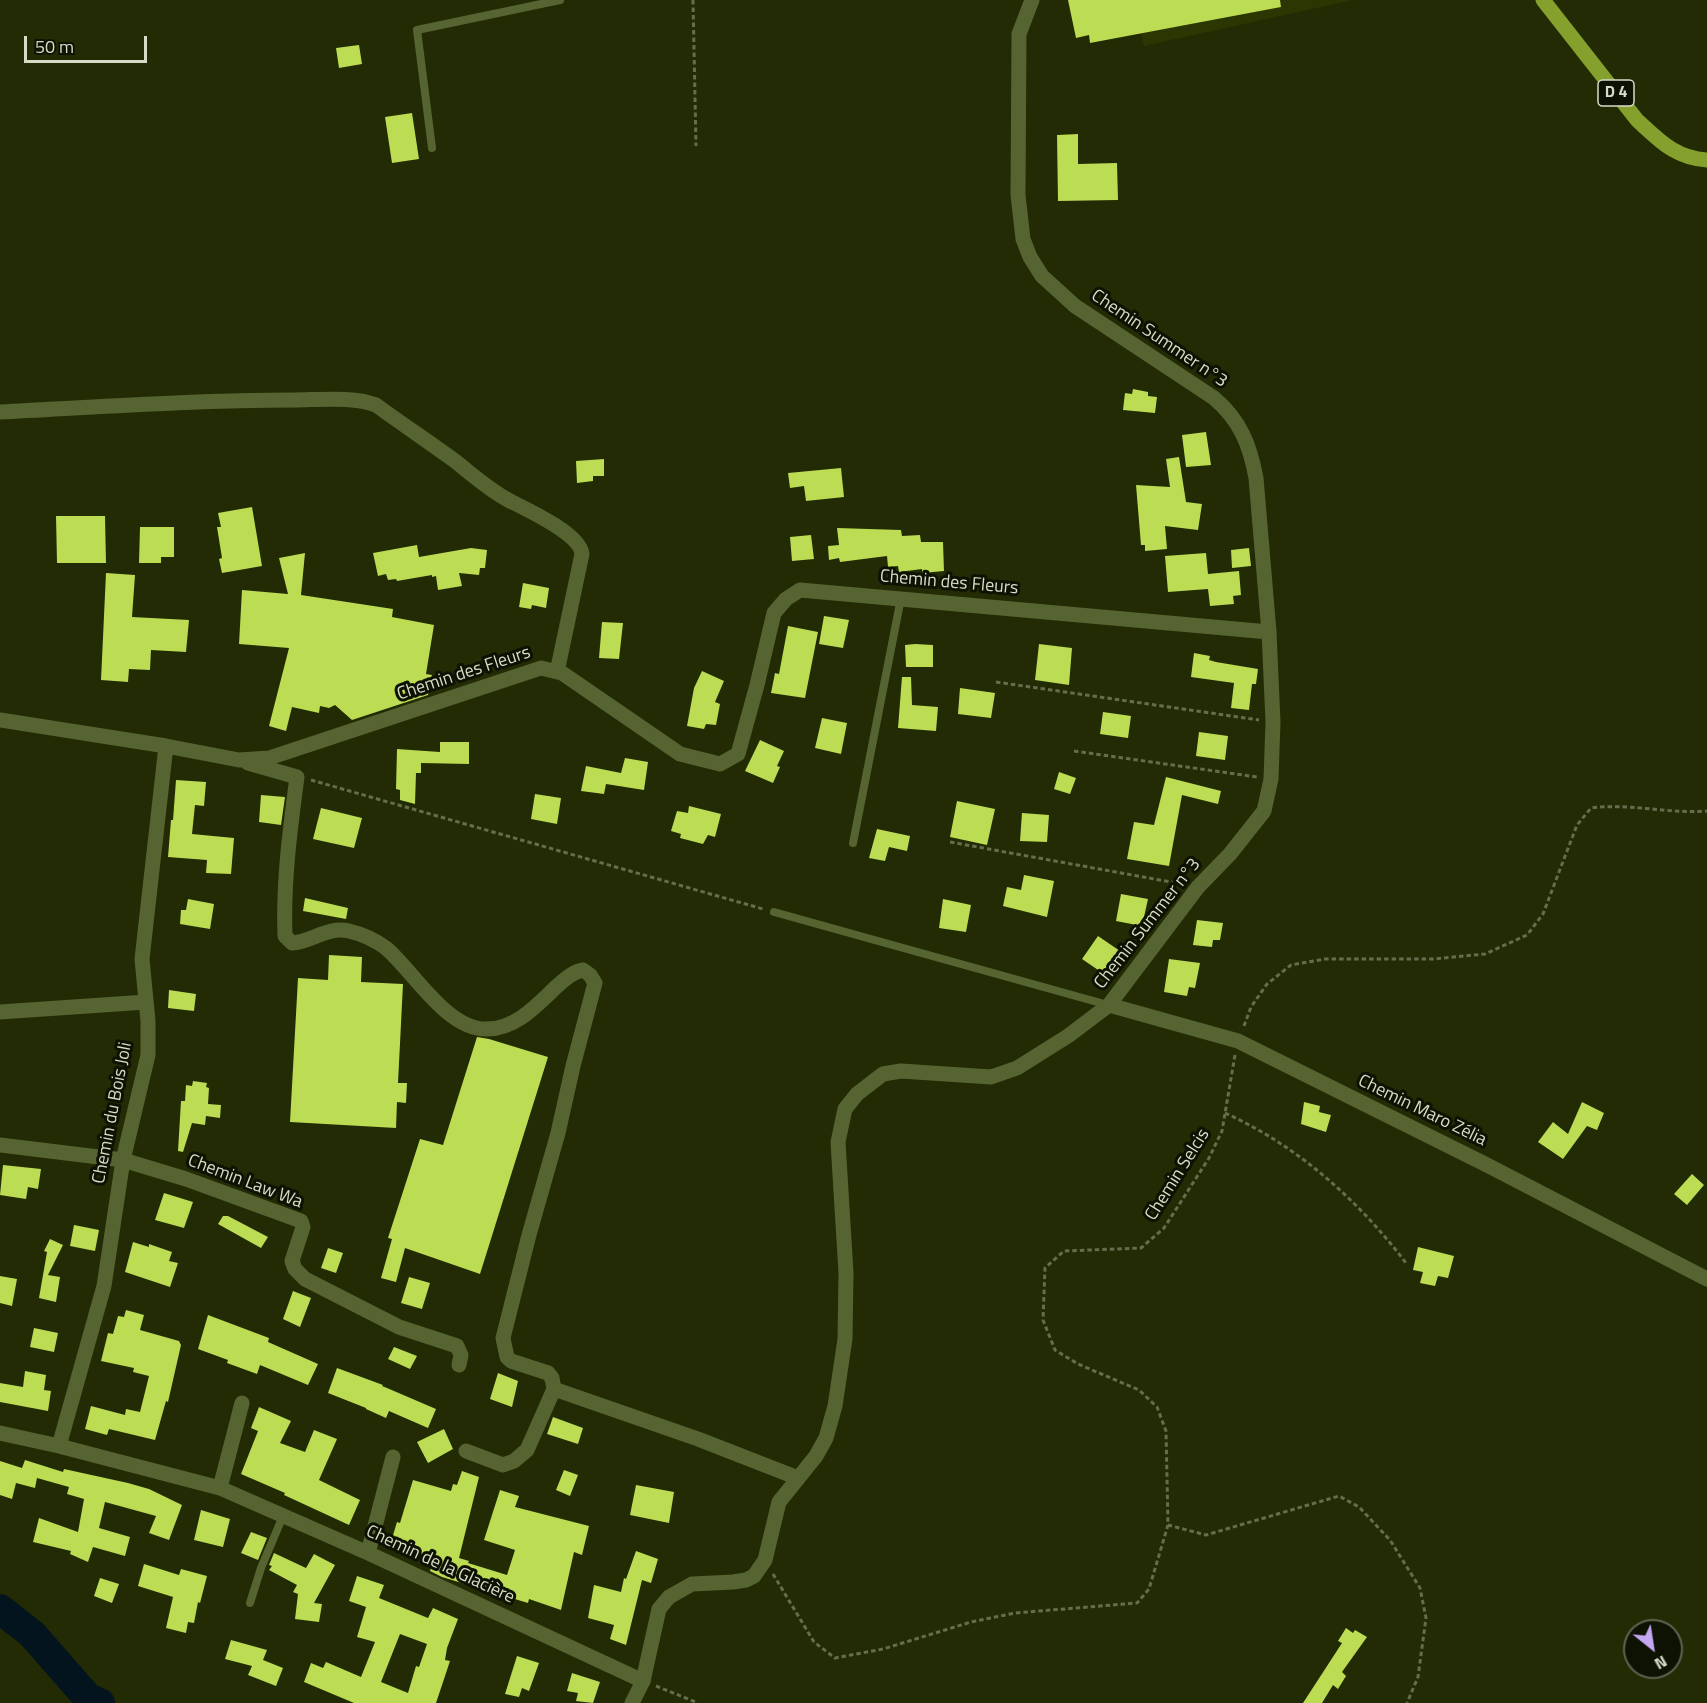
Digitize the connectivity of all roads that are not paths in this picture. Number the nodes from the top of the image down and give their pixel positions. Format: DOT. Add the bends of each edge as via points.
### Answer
graph roads {
  1 [pos="560,0"];
  2 [pos="1032,0"];
  3 [pos="1543,0"];
  4 [pos="432,148"];
  5 [pos="1707,160"];
  6 [pos="0,412"];
  7 [pos="901,598"];
  8 [pos="1269,632"];
  9 [pos="557,672"];
  10 [pos="0,720"];
  11 [pos="166,746"];
  12 [pos="239,760"];
  13 [pos="853,843"];
  14 [pos="774,912"];
  15 [pos="146,1002"];
  16 [pos="1109,1005"];
  17 [pos="0,1012"];
  18 [pos="0,1145"];
  19 [pos="123,1160"];
  20 [pos="1707,1279"];
  21 [pos="459,1365"];
  22 [pos="554,1389"];
  23 [pos="242,1403"];
  24 [pos="0,1433"];
  25 [pos="59,1446"];
  26 [pos="466,1451"];
  27 [pos="393,1457"];
  28 [pos="798,1478"];
  29 [pos="220,1488"];
  30 [pos="284,1516"];
  31 [pos="368,1554"];
  32 [pos="250,1603"];
  33 [pos="643,1681"];
  34 [pos="632,1703"];
  1 -- 4 [label="lane" via="417,30"];
  2 -- 8 [label="street, Chemin Summer n°3" via="1019,34 1018,195 1023,239 1030,258 1042,276 1069,301 1214,398 1238,423 1256,478"];
  3 -- 5 [label="main road, D 4" via="1637,120 1684,157"];
  6 -- 9 [label="street" via="248,400 337,400 376,405 491,491 533,513 581,548"];
  7 -- 8 [label="street, Chemin des Fleurs"];
  7 -- 9 [label="street, Chemin des Fleurs" via="800,590 786,599 774,613 738,754 720,764 680,754"];
  7 -- 13 [label="lane"];
  8 -- 16 [label="street, Chemin Summer n°3" via="1273,722 1271,779 1264,811 1198,887"];
  9 -- 12 [label="street, Chemin des Fleurs" via="541,668 269,758"];
  10 -- 11 [label="street, Chemin des Fleurs"];
  11 -- 12 [label="street, Chemin des Fleurs"];
  11 -- 15 [label="street, Chemin du Bois Joli" via="142,959"];
  12 -- 22 [label="street" via="297,777 284,901 285,936 292,943 328,931 362,934 387,949 436,1001 471,1027 504,1026 523,1017 577,971 583,970 595,983 503,1338 507,1357 548,1373"];
  14 -- 16 [label="lane"];
  15 -- 17 [label="street"];
  15 -- 19 [label="street, Chemin du Bois Joli" via="148,1055"];
  16 -- 20 [label="street, Chemin Maro Zélia" via="1238,1041"];
  16 -- 28 [label="street, Chemin Summer n°3" via="1068,1036 1010,1071 991,1077 901,1071 883,1074 845,1109 838,1142 846,1274 845,1339 830,1426 816,1456"];
  18 -- 19 [label="street, Chemin Law Wa"];
  19 -- 21 [label="street, Chemin Law Wa" via="301,1221 303,1227 291,1261 305,1280 399,1328 457,1346 461,1355"];
  19 -- 25 [label="street, Chemin du Bois Joli" via="104,1286"];
  22 -- 26 [label="street" via="527,1450 514,1461 503,1465"];
  22 -- 28 [label="street"];
  23 -- 29 [label="street"];
  24 -- 25 [label="street, Chemin de la Glacière"];
  25 -- 29 [label="street, Chemin de la Glacière"];
  27 -- 31 [label="street"];
  28 -- 33 [label="street, Chemin Summer n°3" via="779,1502 765,1560 754,1576 692,1584 669,1597 659,1609"];
  29 -- 30 [label="street, Chemin de la Glacière"];
  30 -- 31 [label="street, Chemin de la Glacière"];
  30 -- 32 [label="lane"];
  31 -- 33 [label="street, Chemin de la Glacière"];
  33 -- 34 [label="street"];
}
